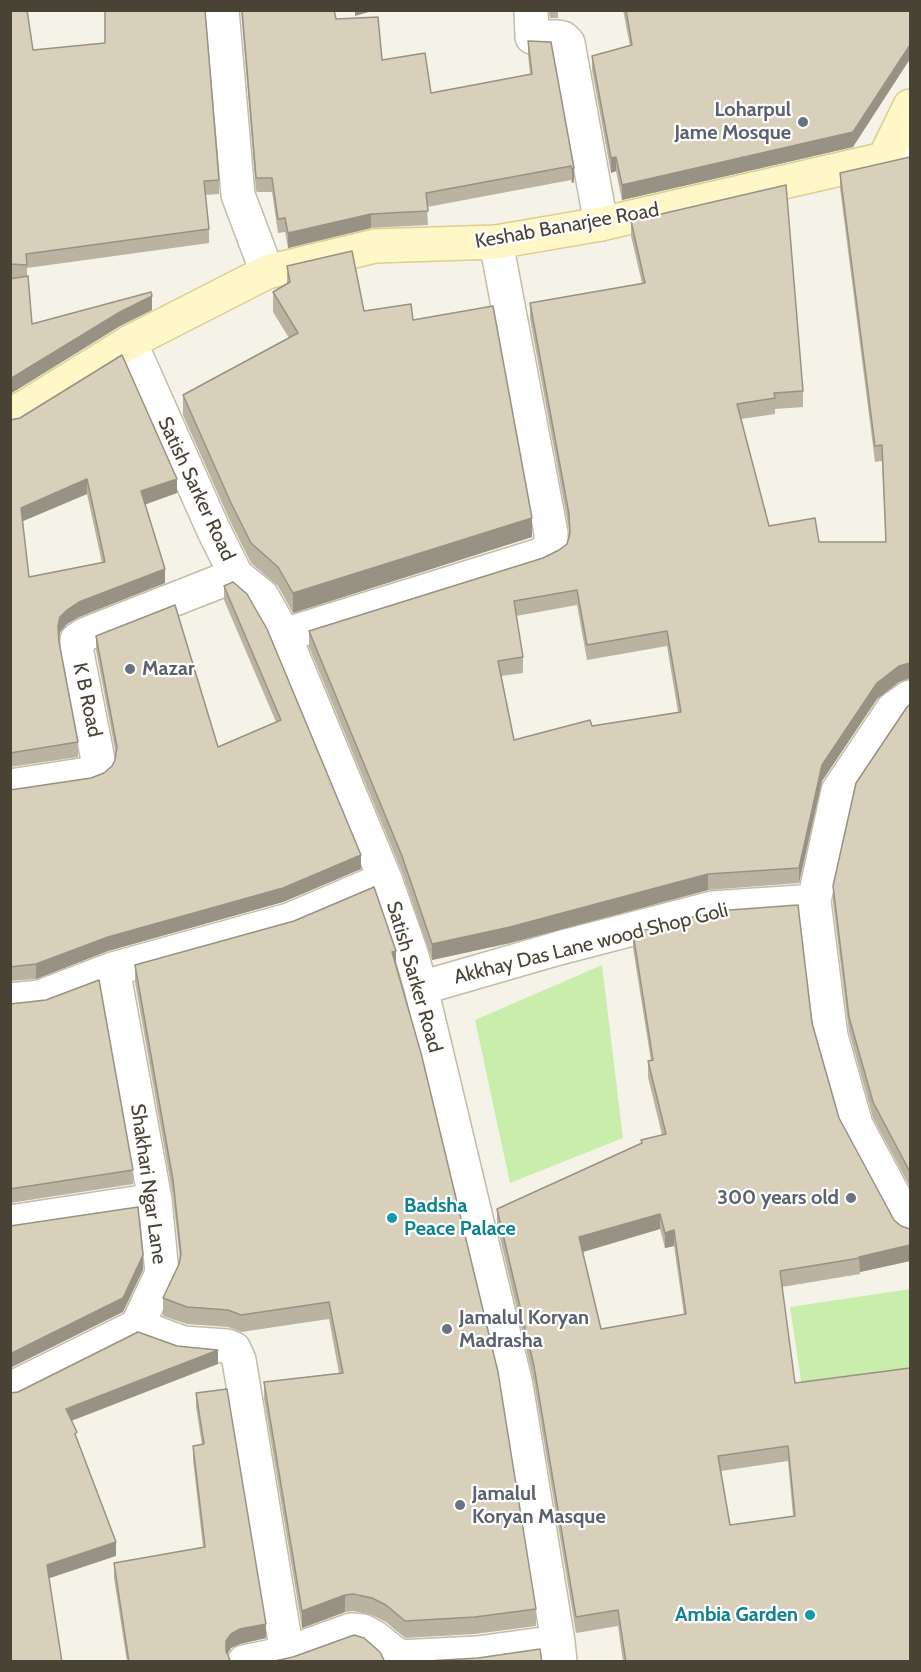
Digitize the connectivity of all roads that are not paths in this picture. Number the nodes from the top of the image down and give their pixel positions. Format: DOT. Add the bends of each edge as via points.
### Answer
graph roads {
  1 [pos="222,10"];
  2 [pos="531,10"];
  3 [pos="910,106"];
  4 [pos="897,157"];
  5 [pos="601,224"];
  6 [pos="496,242"];
  7 [pos="267,272"];
  8 [pos="130,342"];
  9 [pos="10,416"];
  10 [pos="236,575"];
  11 [pos="285,635"];
  12 [pos="910,698"];
  13 [pos="10,786"];
  14 [pos="386,879"];
  15 [pos="814,901"];
  16 [pos="113,969"];
  17 [pos="421,988"];
  18 [pos="10,1000"];
  19 [pos="154,1200"];
  20 [pos="10,1222"];
  21 [pos="910,1226"];
  22 [pos="137,1326"];
  23 [pos="10,1389"];
  24 [pos="559,1652"];
  25 [pos="287,1653"];
  26 [pos="398,1659"];
  27 [pos="244,1662"];
  1 -- 7 [label="street" via="238,195"];
  2 -- 5 [label="street" via="532,37 557,37 568,43"];
  3 -- 4 [label="main road, Keshab Banarjee Road"];
  4 -- 5 [label="main road, Keshab Banarjee Road"];
  5 -- 6 [label="main road, Keshab Banarjee Road"];
  6 -- 7 [label="main road, Keshab Banarjee Road" via="375,246"];
  6 -- 11 [label="street" via="551,533 550,549"];
  7 -- 8 [label="main road, Keshab Banarjee Road"];
  8 -- 9 [label="main road, Keshab Banarjee Road"];
  8 -- 10 [label="street, Satish Sarker Road"];
  10 -- 11 [label="street, Satish Sarker Road" via="262,596"];
  10 -- 13 [label="street, K B Road" via="77,640 99,765 88,774"];
  11 -- 14 [label="street, Satish Sarker Road"];
  12 -- 15 [label="street" via="893,709 838,791"];
  14 -- 16 [label="street" via="289,920"];
  14 -- 17 [label="street, Satish Sarker Road"];
  15 -- 17 [label="street, Akkhay Das Lane wood Shop Goli" via="713,908"];
  15 -- 21 [label="street" via="831,1036 856,1125"];
  16 -- 18 [label="street" via="40,997"];
  16 -- 19 [label="street, Shakhari Ngar Lane"];
  17 -- 24 [label="street, Satish Sarker Road" via="516,1385"];
  19 -- 20 [label="street"];
  19 -- 22 [label="street, Shakhari Ngar Lane" via="162,1273"];
  22 -- 23 [label="street"];
  22 -- 25 [label="street" via="183,1343 234,1349 239,1360"];
  24 -- 26 [label="street"];
  25 -- 26 [label="street" via="351,1630 374,1637"];
  25 -- 27 [label="street"];
}
